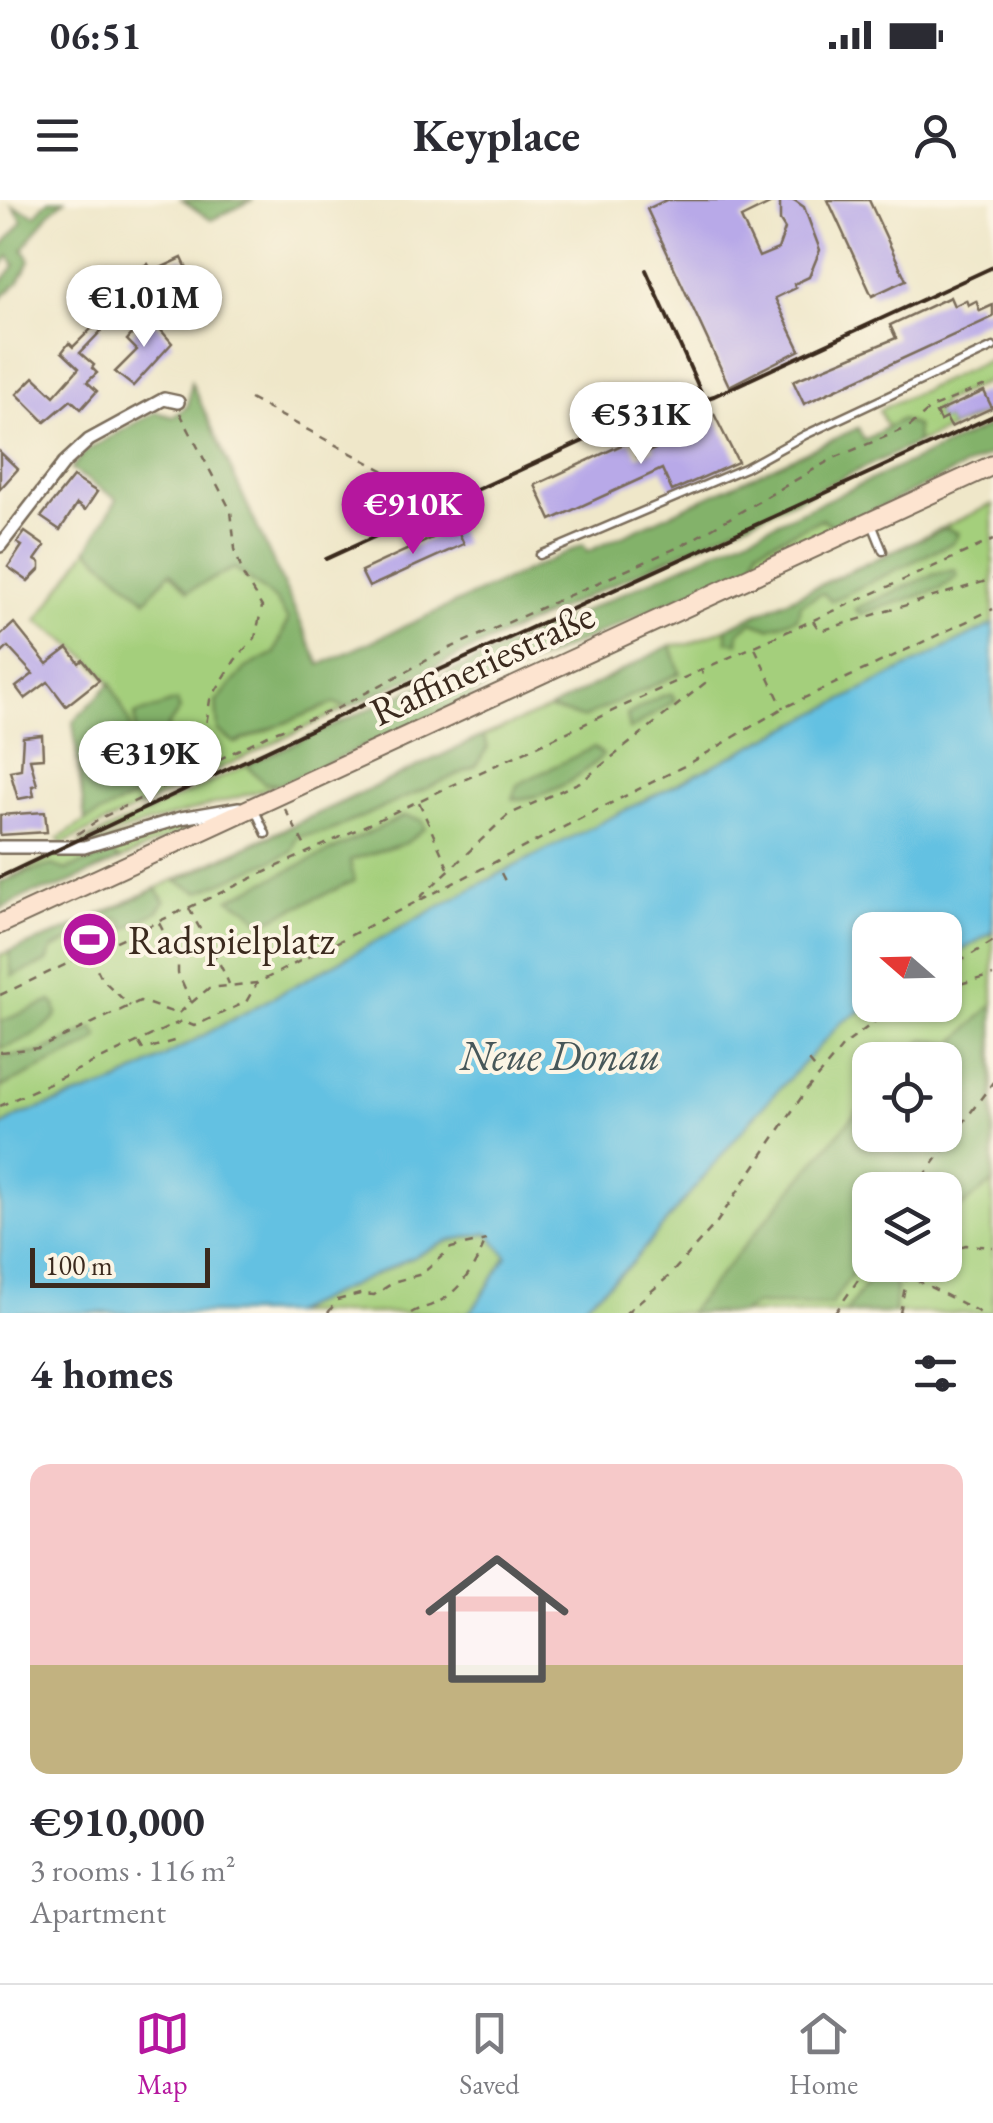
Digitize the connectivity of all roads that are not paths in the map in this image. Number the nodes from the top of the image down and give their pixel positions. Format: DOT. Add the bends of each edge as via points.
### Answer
graph roads {
  1 [pos="993,347"];
  2 [pos="178,402"];
  3 [pos="993,466"];
  4 [pos="870,522"];
  5 [pos="0,546"];
  6 [pos="883,550"];
  7 [pos="540,555"];
  8 [pos="253,806"];
  9 [pos="266,834"];
  10 [pos="0,847"];
  11 [pos="0,924"];
  1 -- 7 [label="lane" via="745,468"];
  2 -- 5 [label="street" via="164,399 89,440"];
  3 -- 4 [label="main road, Raffineriestraße"];
  4 -- 6 [label="lane"];
  4 -- 8 [label="main road, Raffineriestraße"];
  8 -- 9 [label="lane"];
  8 -- 10 [label="street" via="181,818 84,847"];
  8 -- 11 [label="main road, Raffineriestraße"];
}
